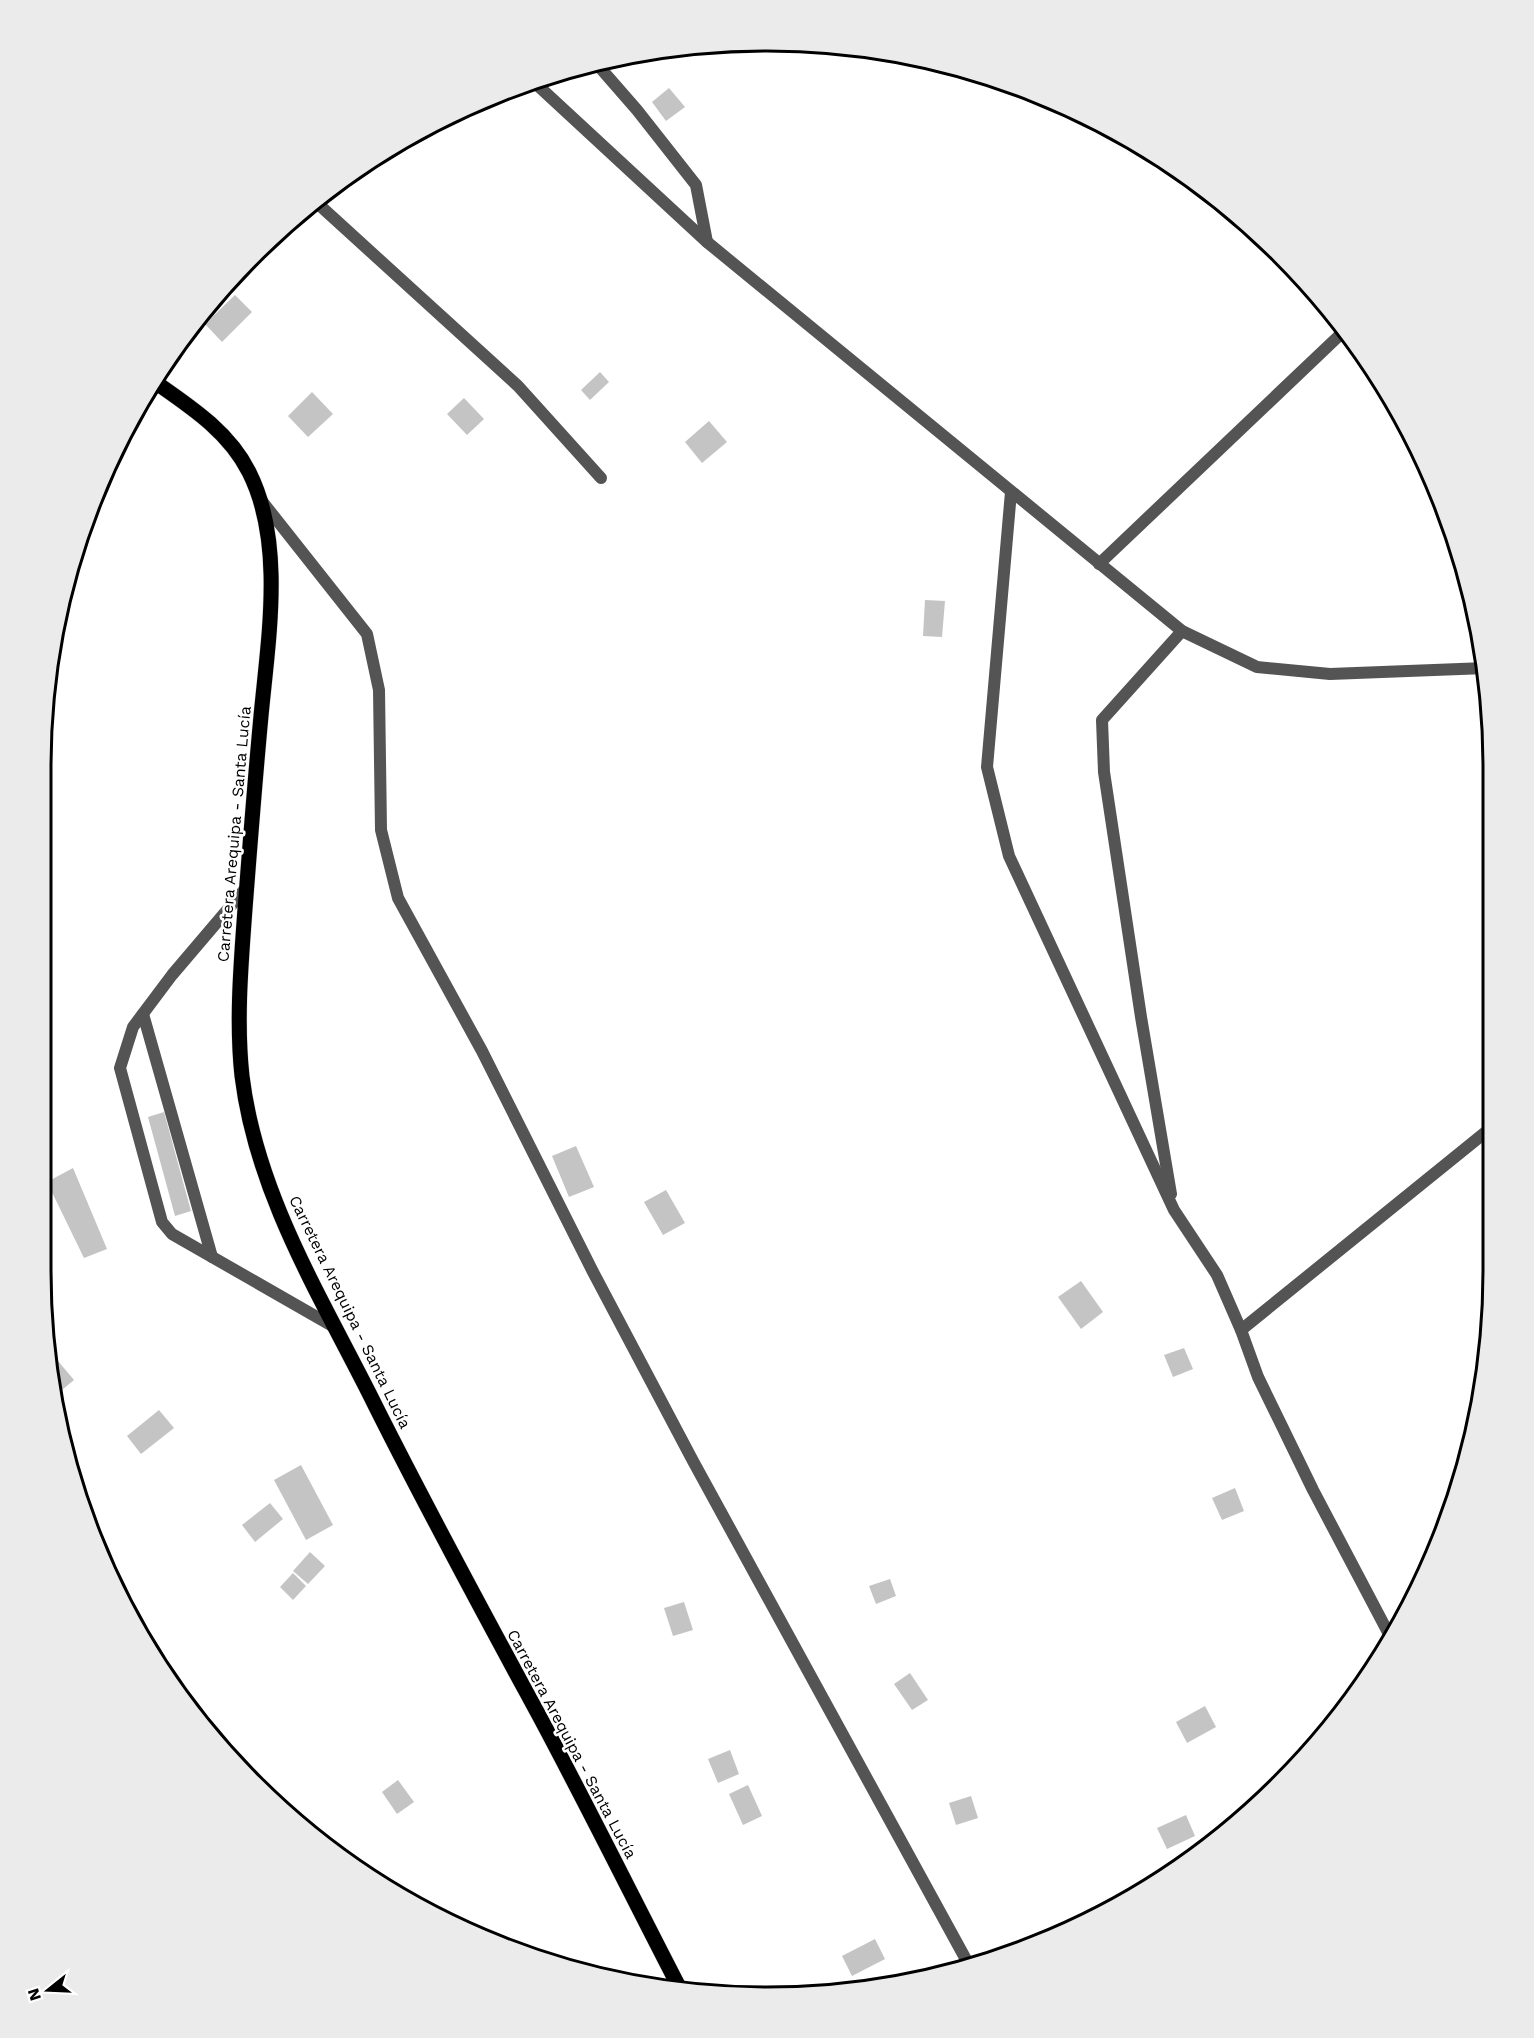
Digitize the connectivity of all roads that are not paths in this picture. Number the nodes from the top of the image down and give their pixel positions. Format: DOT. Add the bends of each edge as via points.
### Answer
graph roads {
  1 [pos="602,70"];
  2 [pos="540,88"];
  3 [pos="321,207"];
  4 [pos="706,242"];
  5 [pos="1339,336"];
  6 [pos="161,386"];
  7 [pos="601,478"];
  8 [pos="1011,492"];
  9 [pos="260,499"];
  10 [pos="1099,564"];
  11 [pos="1182,631"];
  12 [pos="1476,668"];
  13 [pos="246,888"];
  14 [pos="142,1014"];
  15 [pos="1483,1134"];
  16 [pos="1174,1210"];
  17 [pos="212,1257"];
  18 [pos="336,1328"];
  19 [pos="1241,1330"];
  20 [pos="1387,1630"];
  21 [pos="966,1959"];
  22 [pos="676,1981"];
  1 -- 4 [label="street" via="696,185"];
  2 -- 4 [label="street"];
  3 -- 7 [label="street" via="518,386"];
  4 -- 8 [label="street"];
  5 -- 10 [label="street"];
  6 -- 9 [label="main road, Carretera Arequipa - Santa Lucía" via="204,416 235,449"];
  8 -- 10 [label="street"];
  8 -- 16 [label="street" via="987,767 1009,856"];
  9 -- 13 [label="main road, Carretera Arequipa - Santa Lucía" via="270,543 270,588"];
  9 -- 21 [label="street" via="367,634 379,690 381,830 398,898 482,1051 688,1451"];
  10 -- 11 [label="street"];
  11 -- 12 [label="street" via="1257,667 1330,674"];
  11 -- 16 [label="street" via="1102,720 1104,772"];
  13 -- 14 [label="street"];
  13 -- 18 [label="main road, Carretera Arequipa - Santa Lucía" via="240,1032 248,1112 258,1155 285,1227"];
  14 -- 17 [label="street"];
  14 -- 17 [label="street" via="133,1027 120,1068 162,1221 172,1234"];
  15 -- 19 [label="street"];
  16 -- 19 [label="street" via="1217,1275"];
  17 -- 18 [label="street"];
  18 -- 22 [label="main road, Carretera Arequipa - Santa Lucía"];
  19 -- 20 [label="street" via="1258,1377 1303,1470"];
}
